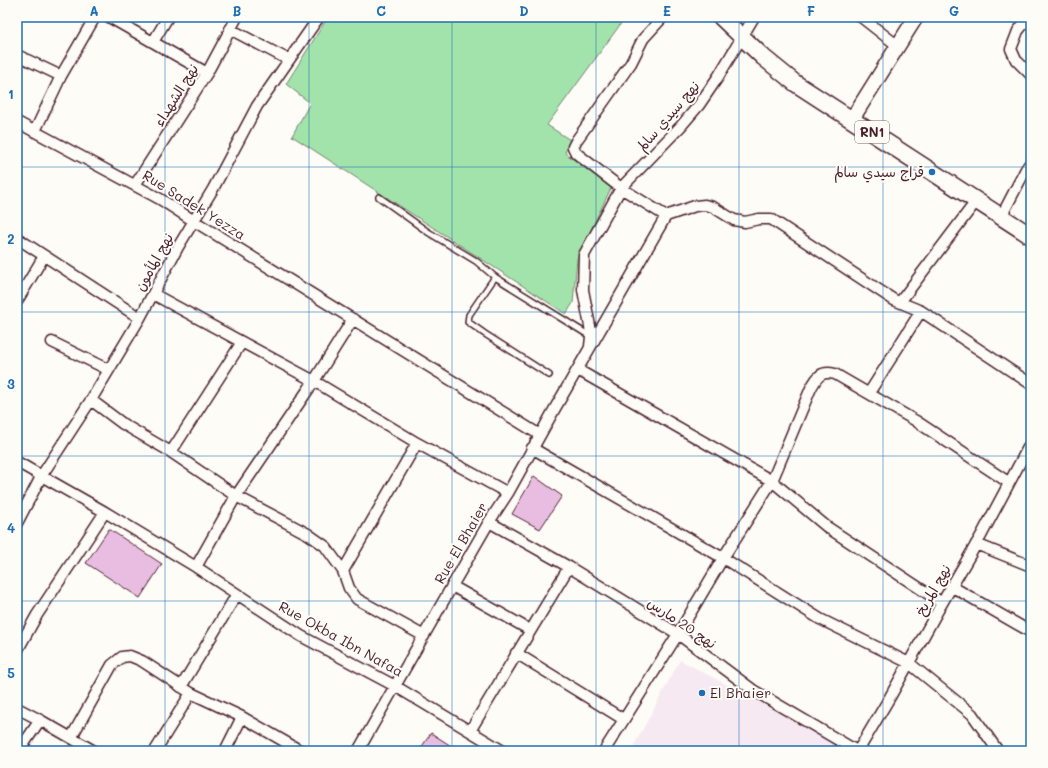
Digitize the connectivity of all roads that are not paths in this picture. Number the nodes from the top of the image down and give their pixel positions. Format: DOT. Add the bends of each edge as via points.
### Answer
graph roads {
  1 [pos="94,17"];
  2 [pos="109,17"];
  3 [pos="168,17"];
  4 [pos="237,17"];
  5 [pos="318,17"];
  6 [pos="663,17"];
  7 [pos="721,17"];
  8 [pos="754,17"];
  9 [pos="861,17"];
  10 [pos="916,17"];
  11 [pos="1029,17"];
  12 [pos="230,29"];
  13 [pos="742,37"];
  14 [pos="153,42"];
  15 [pos="898,46"];
  16 [pos="17,55"];
  17 [pos="289,60"];
  18 [pos="207,74"];
  19 [pos="1031,74"];
  20 [pos="61,76"];
  21 [pos="852,119"];
  22 [pos="17,122"];
  23 [pos="35,131"];
  24 [pos="1029,167"];
  25 [pos="135,185"];
  26 [pos="621,188"];
  27 [pos="380,197"];
  28 [pos="976,200"];
  29 [pos="666,216"];
  30 [pos="1001,217"];
  31 [pos="194,221"];
  32 [pos="1031,236"];
  33 [pos="17,238"];
  34 [pos="44,256"];
  35 [pos="495,277"];
  36 [pos="153,294"];
  37 [pos="17,301"];
  38 [pos="900,302"];
  39 [pos="921,311"];
  40 [pos="140,318"];
  41 [pos="353,319"];
  42 [pos="591,337"];
  43 [pos="52,342"];
  44 [pos="242,342"];
  45 [pos="589,350"];
  46 [pos="109,370"];
  47 [pos="578,370"];
  48 [pos="549,375"];
  49 [pos="314,382"];
  50 [pos="1031,384"];
  51 [pos="869,393"];
  52 [pos="91,400"];
  53 [pos="540,435"];
  54 [pos="417,442"];
  55 [pos="1031,442"];
  56 [pos="532,448"];
  57 [pos="171,452"];
  58 [pos="17,462"];
  59 [pos="42,475"];
  60 [pos="772,481"];
  61 [pos="1008,482"];
  62 [pos="508,493"];
  63 [pos="236,496"];
  64 [pos="105,512"];
  65 [pos="489,522"];
  66 [pos="17,523"];
  67 [pos="976,544"];
  68 [pos="723,558"];
  69 [pos="1031,566"];
  70 [pos="196,567"];
  71 [pos="569,567"];
  72 [pos="343,571"];
  73 [pos="452,586"];
  74 [pos="951,586"];
  75 [pos="237,594"];
  76 [pos="942,603"];
  77 [pos="530,630"];
  78 [pos="1031,632"];
  79 [pos="678,634"];
  80 [pos="424,636"];
  81 [pos="17,651"];
  82 [pos="516,653"];
  83 [pos="909,663"];
  84 [pos="395,686"];
  85 [pos="181,687"];
  86 [pos="191,693"];
  87 [pos="17,708"];
  88 [pos="242,717"];
  89 [pos="623,719"];
  90 [pos="40,720"];
  91 [pos="470,731"];
  92 [pos="71,738"];
  93 [pos="19,751"];
  94 [pos="94,751"];
  95 [pos="155,751"];
  96 [pos="225,751"];
  97 [pos="301,751"];
  98 [pos="358,751"];
  99 [pos="503,751"];
  100 [pos="604,751"];
  101 [pos="858,751"];
  102 [pos="998,751"];
  1 -- 20 [label="street"];
  2 -- 14 [label="street"];
  3 -- 14 [label="street"];
  4 -- 12 [label="street, نهج الشهداء"];
  5 -- 17 [label="street, نهج المأمون"];
  6 -- 26 [label="street" via="643,40 631,63 574,144 576,153"];
  7 -- 13 [label="main road, RN1"];
  8 -- 13 [label="street, نهج سيدي سالم"];
  9 -- 15 [label="street"];
  10 -- 15 [label="main road"];
  11 -- 19 [label="street" via="1018,31 1011,49 1016,60"];
  12 -- 17 [label="street"];
  12 -- 18 [label="street, نهج الشهداء"];
  13 -- 21 [label="main road, RN1" via="795,83"];
  13 -- 26 [label="street, نهج سيدي سالم" via="699,105"];
  14 -- 18 [label="street"];
  15 -- 21 [label="main road"];
  16 -- 20 [label="street"];
  17 -- 31 [label="street, نهج المأمون" via="258,106"];
  18 -- 25 [label="street, نهج الشهداء"];
  20 -- 23 [label="street"];
  21 -- 28 [label="main road, RN1"];
  22 -- 23 [label="street, Rue Sadek Yezza"];
  23 -- 25 [label="street, Rue Sadek Yezza"];
  24 -- 30 [label="street"];
  25 -- 31 [label="street, Rue Sadek Yezza"];
  26 -- 29 [label="street"];
  26 -- 42 [label="street, نهج سيدي سالم" via="584,255 583,290"];
  27 -- 35 [label="lane"];
  28 -- 30 [label="main road, RN1"];
  28 -- 38 [label="street"];
  29 -- 38 [label="street" via="706,205 734,220 745,222 771,219"];
  29 -- 45 [label="street, Rue El Bhaier"];
  30 -- 32 [label="main road, RN1"];
  31 -- 36 [label="street, نهج المأمون"];
  31 -- 41 [label="street, Rue Sadek Yezza"];
  33 -- 34 [label="street"];
  34 -- 37 [label="street"];
  34 -- 40 [label="street"];
  35 -- 42 [label="lane"];
  35 -- 48 [label="lane" via="468,322"];
  36 -- 40 [label="street, نهج المأمون"];
  36 -- 44 [label="street"];
  38 -- 39 [label="street"];
  39 -- 50 [label="street"];
  39 -- 51 [label="street"];
  40 -- 46 [label="street, نهج المأمون"];
  41 -- 49 [label="street"];
  41 -- 53 [label="street, Rue Sadek Yezza"];
  42 -- 45 [label="street, نهج سيدي سالم"];
  43 -- 46 [label="street"];
  44 -- 49 [label="street"];
  44 -- 57 [label="street"];
  45 -- 47 [label="street, Rue El Bhaier"];
  46 -- 52 [label="street, نهج المأمون"];
  47 -- 53 [label="street, Rue El Bhaier"];
  47 -- 60 [label="street"];
  49 -- 54 [label="street"];
  49 -- 63 [label="street"];
  51 -- 60 [label="street" via="829,372 818,376 810,388"];
  51 -- 61 [label="street"];
  52 -- 57 [label="street" via="123,424"];
  52 -- 59 [label="street, نهج المأمون"];
  53 -- 56 [label="street, Rue El Bhaier"];
  54 -- 62 [label="street"];
  54 -- 72 [label="street"];
  55 -- 61 [label="street, نهج المريخ"];
  56 -- 62 [label="street, Rue El Bhaier"];
  56 -- 68 [label="street"];
  57 -- 63 [label="street"];
  58 -- 59 [label="street, Rue Okba Ibn Nafaa"];
  59 -- 64 [label="street, Rue Okba Ibn Nafaa"];
  59 -- 66 [label="street, نهج المأمون"];
  60 -- 68 [label="street"];
  60 -- 76 [label="street" via="827,527"];
  61 -- 67 [label="street, نهج المريخ"];
  62 -- 65 [label="street, Rue El Bhaier"];
  63 -- 70 [label="street"];
  63 -- 72 [label="street" via="308,534 325,546"];
  64 -- 70 [label="street, Rue Okba Ibn Nafaa"];
  64 -- 81 [label="street" via="37,615"];
  65 -- 71 [label="street, نهج 20 مارس"];
  65 -- 73 [label="street, Rue El Bhaier"];
  67 -- 69 [label="street"];
  67 -- 74 [label="street, نهج المريخ"];
  68 -- 79 [label="street"];
  68 -- 83 [label="street" via="820,620"];
  70 -- 75 [label="street, Rue Okba Ibn Nafaa"];
  71 -- 77 [label="street"];
  71 -- 79 [label="street, نهج 20 مارس"];
  72 -- 80 [label="street" via="349,588 357,599"];
  73 -- 77 [label="street"];
  73 -- 80 [label="street, Rue El Bhaier"];
  74 -- 76 [label="street, نهج المريخ"];
  74 -- 78 [label="street"];
  75 -- 84 [label="street, Rue Okba Ibn Nafaa" via="301,636"];
  75 -- 85 [label="street"];
  76 -- 83 [label="street, نهج المريخ"];
  77 -- 82 [label="street"];
  79 -- 89 [label="street"];
  79 -- 101 [label="street, نهج 20 مارس" via="754,690"];
  80 -- 84 [label="street, Rue El Bhaier"];
  82 -- 89 [label="street"];
  82 -- 91 [label="street"];
  83 -- 101 [label="street, نهج المريخ"];
  83 -- 102 [label="street" via="972,714"];
  84 -- 91 [label="street, Rue Okba Ibn Nafaa"];
  84 -- 98 [label="street, Rue El Bhaier"];
  85 -- 86 [label="street"];
  85 -- 92 [label="street" via="142,661 130,656 122,657 112,665"];
  86 -- 88 [label="street"];
  86 -- 95 [label="street"];
  87 -- 90 [label="street"];
  88 -- 96 [label="street"];
  88 -- 97 [label="street"];
  89 -- 100 [label="street"];
  90 -- 92 [label="street"];
  90 -- 93 [label="street"];
  91 -- 99 [label="street, Rue Okba Ibn Nafaa"];
  92 -- 94 [label="street"];
}
